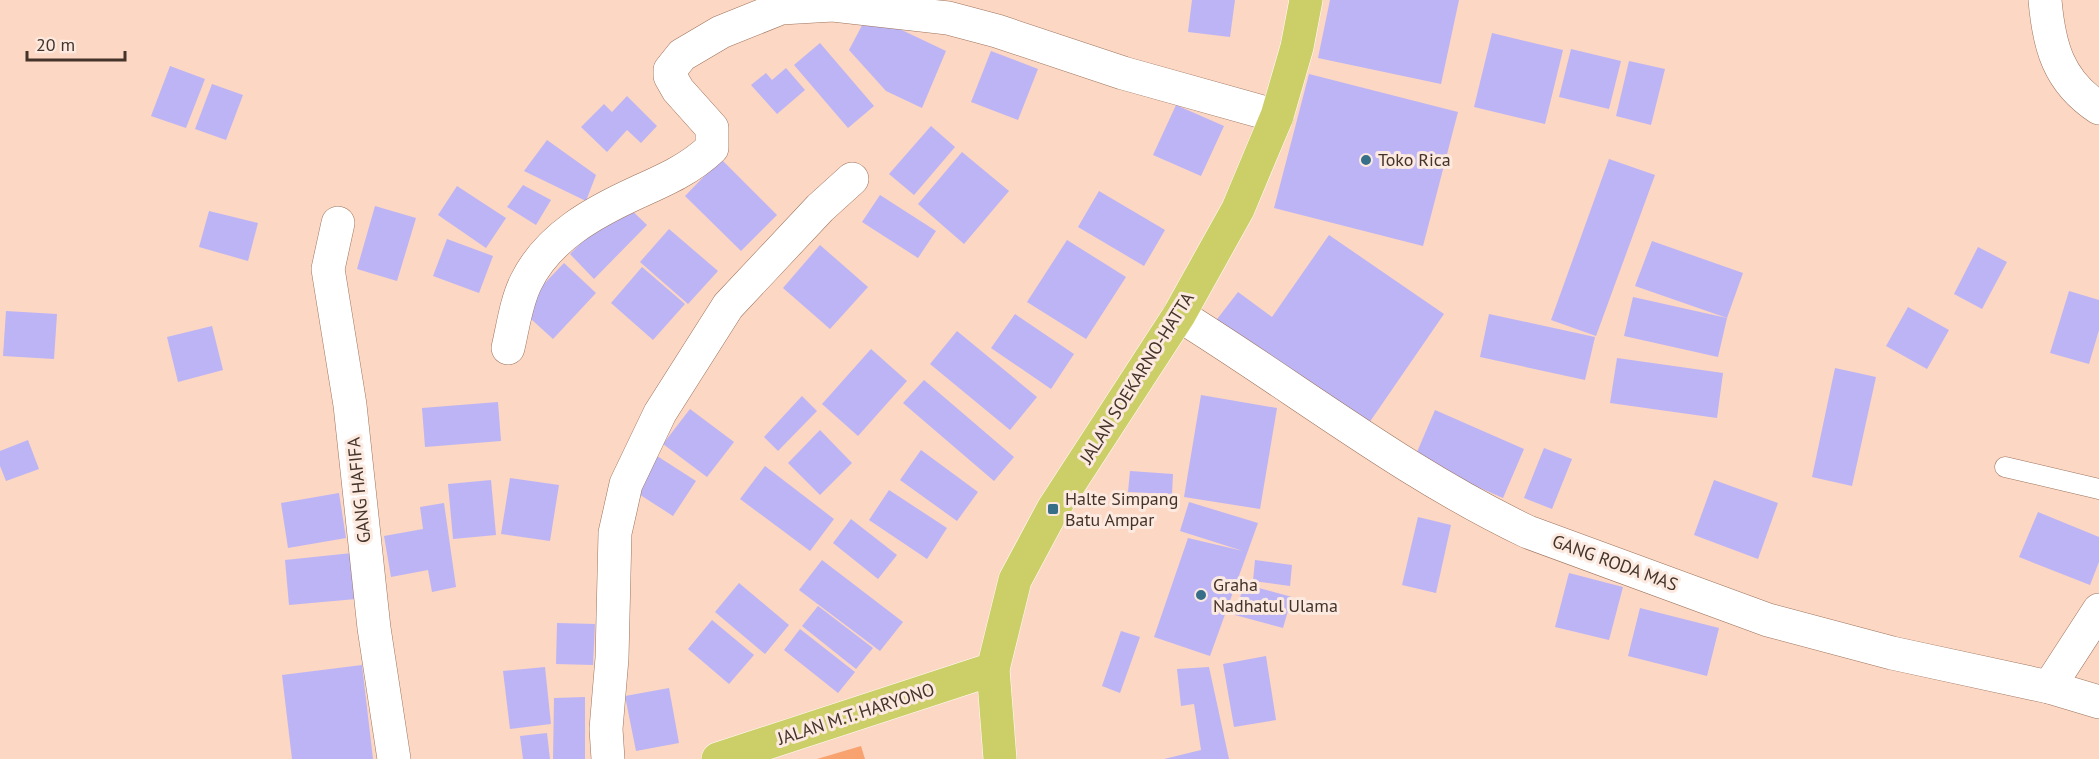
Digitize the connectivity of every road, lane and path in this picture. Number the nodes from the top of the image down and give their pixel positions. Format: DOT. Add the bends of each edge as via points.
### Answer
graph roads {
  1 [pos="1306,0"];
  2 [pos="2044,0"];
  3 [pos="2099,108"];
  4 [pos="1277,116"];
  5 [pos="852,179"];
  6 [pos="338,222"];
  7 [pos="1179,315"];
  8 [pos="508,348"];
  9 [pos="2005,468"];
  10 [pos="2099,489"];
  11 [pos="2099,610"];
  12 [pos="993,669"];
  13 [pos="2049,687"];
  14 [pos="2099,702"];
  15 [pos="997,758"];
  16 [pos="394,759"];
  17 [pos="608,759"];
  18 [pos="718,759"];
  1 -- 4 [label="highway, JALAN SOEKARNO-HATTA"];
  2 -- 3 [label="street" via="2048,38 2061,70 2083,98"];
  4 -- 7 [label="highway, JALAN SOEKARNO-HATTA" via="1238,209"];
  4 -- 8 [label="street" via="948,18 833,4 781,8 721,32 673,64 673,82 712,128 712,148 675,175 578,223 558,242 526,282"];
  5 -- 17 [label="street" via="728,306 660,413 626,483 615,533"];
  6 -- 16 [label="street, GANG HAFIFA" via="328,269 350,405"];
  7 -- 12 [label="highway, JALAN SOEKARNO-HATTA" via="1053,510 1015,580"];
  7 -- 13 [label="street, GANG RODA MAS" via="1370,440 1490,514 1528,532 1768,620 1892,653"];
  9 -- 10 [label="lane"];
  11 -- 13 [label="street"];
  12 -- 15 [label="highway, JALAN SOEKARNO-HATTA"];
  12 -- 18 [label="highway, JALAN M.T. HARYONO"];
  13 -- 14 [label="street, GANG RODA MAS"];
}
